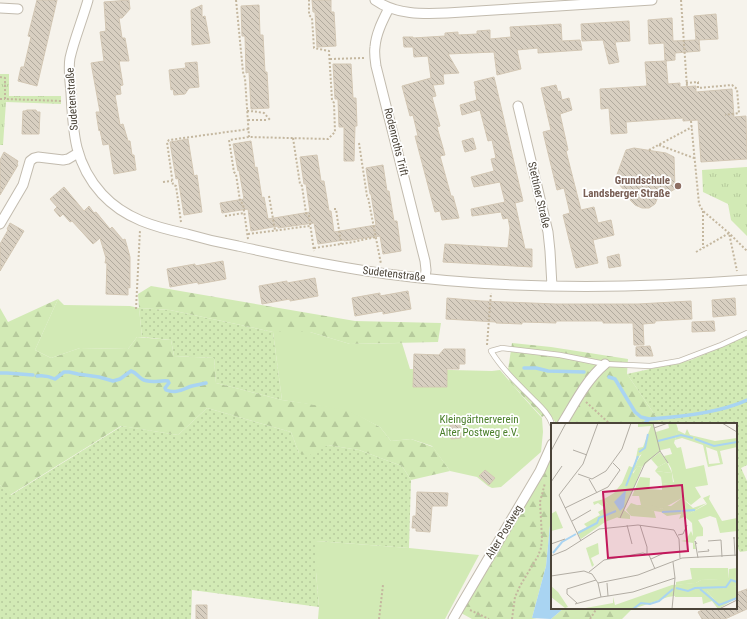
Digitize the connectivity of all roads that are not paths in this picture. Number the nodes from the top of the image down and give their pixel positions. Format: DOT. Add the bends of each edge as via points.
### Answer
graph roads {
  1 [pos="88,0"];
  2 [pos="375,0"];
  3 [pos="652,0"];
  4 [pos="0,8"];
  5 [pos="389,8"];
  6 [pos="18,9"];
  7 [pos="518,106"];
  8 [pos="78,153"];
  9 [pos="0,224"];
  10 [pos="425,278"];
  11 [pos="743,280"];
  12 [pos="552,286"];
  13 [pos="747,332"];
  14 [pos="605,364"];
  15 [pos="552,423"];
  16 [pos="563,423"];
  17 [pos="551,446"];
  18 [pos="453,619"];
  1 -- 8 [label="street, Sudetenstraße" via="69,68 73,126"];
  2 -- 5 [label="street"];
  3 -- 5 [label="street" via="423,14"];
  4 -- 6 [label="street"];
  5 -- 10 [label="street, Rodenroths Trift" via="377,36 376,66 425,261"];
  7 -- 12 [label="street, Stettiner Straße" via="548,232"];
  8 -- 9 [label="street" via="63,160 38,157 30,161 23,185"];
  8 -- 10 [label="street, Sudetenstraße" via="90,178 102,193 128,215 142,222 249,249 382,273"];
  10 -- 12 [label="street, Sudetenstraße"];
  11 -- 12 [label="street, Sudetenstraße" via="636,286"];
  13 -- 14 [label="lane" via="679,361 650,366"];
  14 -- 15 [label="lane" via="502,348 491,351"];
  14 -- 16 [label="street" via="596,371"];
  17 -- 18 [label="street, Alter Postweg" via="540,471"];
}
